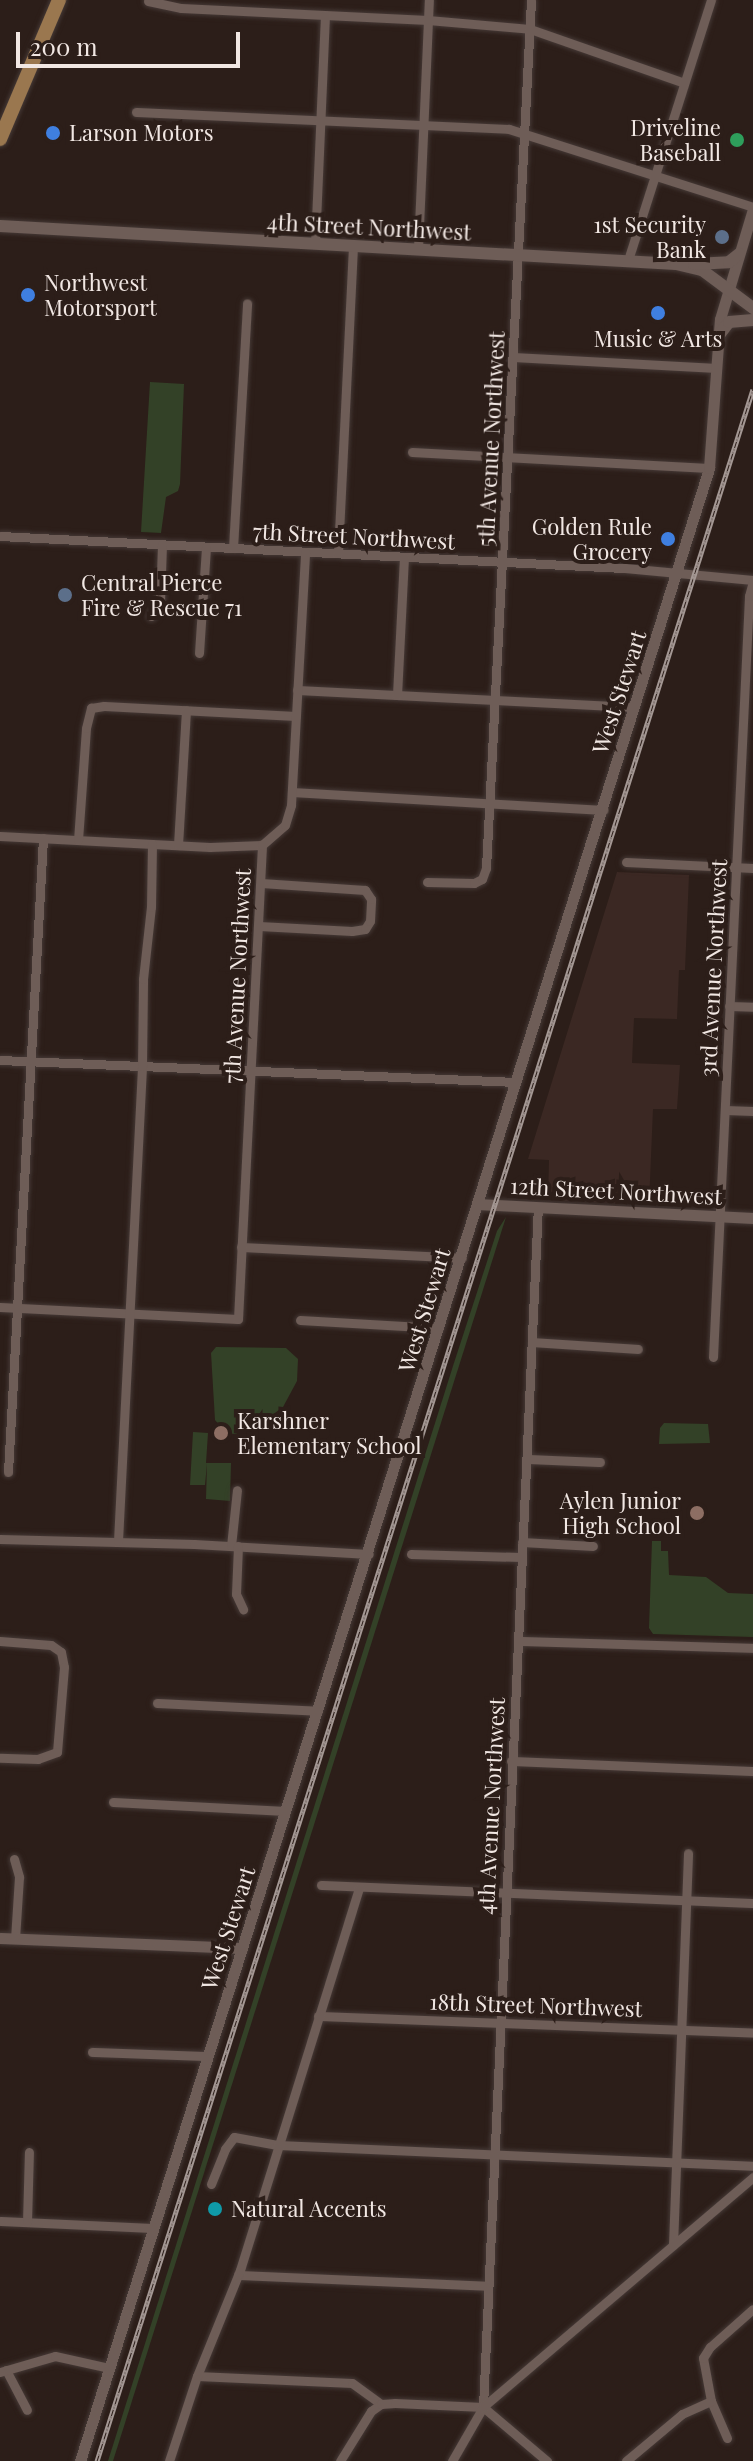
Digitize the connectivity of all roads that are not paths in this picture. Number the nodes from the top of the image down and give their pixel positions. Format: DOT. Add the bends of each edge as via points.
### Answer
graph roads {
  1 [pos="59,0"];
  2 [pos="429,0"];
  3 [pos="531,0"];
  4 [pos="711,0"];
  5 [pos="148,1"];
  6 [pos="325,15"];
  7 [pos="428,20"];
  8 [pos="530,29"];
  9 [pos="684,83"];
  10 [pos="136,112"];
  11 [pos="321,121"];
  12 [pos="424,126"];
  13 [pos="527,133"];
  14 [pos="0,139"];
  15 [pos="654,175"];
  16 [pos="753,208"];
  17 [pos="0,226"];
  18 [pos="315,244"];
  19 [pos="353,246"];
  20 [pos="418,249"];
  21 [pos="739,254"];
  22 [pos="519,255"];
  23 [pos="628,260"];
  24 [pos="676,264"];
  25 [pos="729,289"];
  26 [pos="247,303"];
  27 [pos="753,308"];
  28 [pos="753,320"];
  29 [pos="719,335"];
  30 [pos="513,357"];
  31 [pos="717,368"];
  32 [pos="412,452"];
  33 [pos="508,457"];
  34 [pos="709,468"];
  35 [pos="0,536"];
  36 [pos="162,544"];
  37 [pos="206,547"];
  38 [pos="233,548"];
  39 [pos="305,552"];
  40 [pos="338,553"];
  41 [pos="404,557"];
  42 [pos="503,562"];
  43 [pos="678,573"];
  44 [pos="753,580"];
  45 [pos="151,616"];
  46 [pos="199,653"];
  47 [pos="297,690"];
  48 [pos="397,695"];
  49 [pos="496,700"];
  50 [pos="634,707"];
  51 [pos="186,710"];
  52 [pos="296,716"];
  53 [pos="748,723"];
  54 [pos="292,792"];
  55 [pos="490,803"];
  56 [pos="603,810"];
  57 [pos="0,836"];
  58 [pos="43,838"];
  59 [pos="78,840"];
  60 [pos="152,844"];
  61 [pos="178,845"];
  62 [pos="262,845"];
  63 [pos="626,862"];
  64 [pos="736,867"];
  65 [pos="753,868"];
  66 [pos="427,882"];
  67 [pos="261,883"];
  68 [pos="259,926"];
  69 [pos="729,1006"];
  70 [pos="753,1007"];
  71 [pos="0,1060"];
  72 [pos="32,1062"];
  73 [pos="142,1066"];
  74 [pos="250,1070"];
  75 [pos="516,1082"];
  76 [pos="725,1110"];
  77 [pos="753,1111"];
  78 [pos="477,1204"];
  79 [pos="538,1207"];
  80 [pos="720,1217"];
  81 [pos="753,1218"];
  82 [pos="241,1247"];
  83 [pos="462,1258"];
  84 [pos="0,1307"];
  85 [pos="16,1308"];
  86 [pos="129,1314"];
  87 [pos="300,1320"];
  88 [pos="439,1328"];
  89 [pos="532,1342"];
  90 [pos="638,1349"];
  91 [pos="713,1357"];
  92 [pos="527,1459"];
  93 [pos="600,1462"];
  94 [pos="8,1472"];
  95 [pos="237,1490"];
  96 [pos="0,1539"];
  97 [pos="118,1541"];
  98 [pos="522,1542"];
  99 [pos="234,1546"];
  100 [pos="593,1546"];
  101 [pos="369,1554"];
  102 [pos="411,1554"];
  103 [pos="521,1557"];
  104 [pos="243,1609"];
  105 [pos="0,1641"];
  106 [pos="518,1641"];
  107 [pos="753,1648"];
  108 [pos="157,1703"];
  109 [pos="318,1711"];
  110 [pos="0,1758"];
  111 [pos="511,1761"];
  112 [pos="753,1771"];
  113 [pos="113,1802"];
  114 [pos="286,1811"];
  115 [pos="688,1853"];
  116 [pos="14,1859"];
  117 [pos="321,1885"];
  118 [pos="359,1888"];
  119 [pos="505,1893"];
  120 [pos="686,1901"];
  121 [pos="753,1903"];
  122 [pos="0,1938"];
  123 [pos="15,1939"];
  124 [pos="242,1948"];
  125 [pos="318,2016"];
  126 [pos="500,2023"];
  127 [pos="681,2031"];
  128 [pos="753,2033"];
  129 [pos="92,2052"];
  130 [pos="207,2056"];
  131 [pos="277,2145"];
  132 [pos="29,2152"];
  133 [pos="494,2154"];
  134 [pos="675,2162"];
  135 [pos="753,2166"];
  136 [pos="753,2177"];
  137 [pos="211,2184"];
  138 [pos="0,2221"];
  139 [pos="27,2222"];
  140 [pos="153,2228"];
  141 [pos="673,2245"];
  142 [pos="238,2275"];
  143 [pos="488,2286"];
  144 [pos="753,2309"];
  145 [pos="109,2368"];
  146 [pos="3,2371"];
  147 [pos="197,2376"];
  148 [pos="711,2401"];
  149 [pos="381,2404"];
  150 [pos="483,2407"];
  151 [pos="27,2410"];
  152 [pos="727,2438"];
  153 [pos="80,2461"];
  154 [pos="169,2461"];
  155 [pos="340,2461"];
  156 [pos="452,2461"];
  157 [pos="547,2461"];
  158 [pos="626,2461"];
  1 -- 14 [label="main road"];
  2 -- 7 [label="street"];
  3 -- 8 [label="street, 5th Avenue Northwest"];
  4 -- 9 [label="street"];
  5 -- 6 [label="street" via="177,8"];
  6 -- 7 [label="street"];
  6 -- 11 [label="street"];
  7 -- 8 [label="street"];
  7 -- 12 [label="street"];
  8 -- 9 [label="street"];
  8 -- 13 [label="street, 5th Avenue Northwest"];
  9 -- 15 [label="street"];
  10 -- 11 [label="street"];
  11 -- 12 [label="street"];
  11 -- 18 [label="street"];
  12 -- 13 [label="street"];
  12 -- 20 [label="street"];
  13 -- 15 [label="street"];
  13 -- 22 [label="street, 5th Avenue Northwest"];
  15 -- 16 [label="street"];
  15 -- 23 [label="street"];
  16 -- 21 [label="street, West Stewart"];
  17 -- 18 [label="main road, 4th Street Northwest"];
  18 -- 19 [label="main road, 4th Street Northwest"];
  19 -- 20 [label="main road, 4th Street Northwest"];
  19 -- 40 [label="street"];
  20 -- 22 [label="main road, 4th Street Northwest"];
  21 -- 24 [label="main road" via="726,262"];
  21 -- 25 [label="street, West Stewart"];
  22 -- 23 [label="main road, 4th Street Northwest"];
  22 -- 30 [label="street, 5th Avenue Northwest"];
  23 -- 24 [label="main road, 4th Street Northwest"];
  24 -- 25 [label="main road, 4th Street Northwest" via="702,270"];
  25 -- 27 [label="main road, 4th Street Northwest"];
  25 -- 29 [label="street, West Stewart"];
  26 -- 38 [label="street"];
  28 -- 29 [label="main road" via="729,322"];
  29 -- 31 [label="street, West Stewart"];
  30 -- 31 [label="street"];
  30 -- 33 [label="street, 5th Avenue Northwest"];
  31 -- 34 [label="street, West Stewart"];
  32 -- 33 [label="street"];
  33 -- 34 [label="street"];
  33 -- 42 [label="street, 5th Avenue Northwest"];
  34 -- 43 [label="street, West Stewart"];
  35 -- 36 [label="street, 7th Street Northwest"];
  36 -- 37 [label="street, 7th Street Northwest"];
  36 -- 45 [label="street" via="160,602"];
  37 -- 38 [label="street, 7th Street Northwest"];
  37 -- 46 [label="street"];
  38 -- 39 [label="street, 7th Street Northwest"];
  39 -- 40 [label="street, 7th Street Northwest"];
  39 -- 47 [label="street, 7th Avenue Northwest"];
  40 -- 41 [label="street, 7th Street Northwest"];
  41 -- 42 [label="street, 7th Street Northwest"];
  41 -- 48 [label="street"];
  42 -- 43 [label="street, 7th Street Northwest"];
  42 -- 49 [label="street, 5th Avenue Northwest"];
  43 -- 44 [label="street, 7th Street Northwest"];
  43 -- 50 [label="street, West Stewart"];
  44 -- 53 [label="street, 3rd Avenue Northwest"];
  47 -- 48 [label="street"];
  47 -- 52 [label="street, 7th Avenue Northwest"];
  48 -- 49 [label="street"];
  49 -- 50 [label="street"];
  49 -- 55 [label="street, 5th Avenue Northwest"];
  50 -- 56 [label="street, West Stewart"];
  51 -- 52 [label="street"];
  51 -- 59 [label="street" via="91,708"];
  51 -- 61 [label="street"];
  52 -- 54 [label="street, 7th Avenue Northwest"];
  53 -- 64 [label="street, 3rd Avenue Northwest"];
  54 -- 55 [label="street"];
  54 -- 62 [label="street, 7th Avenue Northwest" via="285,825"];
  55 -- 56 [label="street"];
  55 -- 66 [label="street, 5th Avenue Northwest" via="482,879"];
  56 -- 75 [label="street, West Stewart"];
  57 -- 58 [label="street"];
  58 -- 59 [label="street"];
  58 -- 72 [label="street"];
  59 -- 60 [label="street"];
  60 -- 61 [label="street"];
  60 -- 73 [label="street"];
  61 -- 62 [label="street"];
  62 -- 67 [label="street, 7th Avenue Northwest"];
  63 -- 64 [label="street"];
  64 -- 65 [label="street"];
  64 -- 69 [label="street, 3rd Avenue Northwest"];
  67 -- 68 [label="street, 7th Avenue Northwest"];
  67 -- 68 [label="street" via="365,890 370,893 370,910 368,926 361,931"];
  68 -- 74 [label="street, 7th Avenue Northwest"];
  69 -- 70 [label="street"];
  69 -- 76 [label="street, 3rd Avenue Northwest"];
  71 -- 72 [label="street"];
  72 -- 73 [label="street"];
  72 -- 85 [label="street"];
  73 -- 74 [label="street"];
  73 -- 86 [label="street"];
  74 -- 75 [label="street"];
  74 -- 82 [label="street, 7th Avenue Northwest"];
  75 -- 78 [label="street, West Stewart"];
  76 -- 77 [label="street"];
  76 -- 80 [label="street, 3rd Avenue Northwest"];
  78 -- 79 [label="street, 12th Street Northwest"];
  78 -- 83 [label="street, West Stewart"];
  79 -- 80 [label="street, 12th Street Northwest"];
  79 -- 89 [label="street, 4th Avenue Northwest"];
  80 -- 81 [label="street, 12th Street Northwest"];
  80 -- 91 [label="street, 3rd Avenue Northwest"];
  82 -- 83 [label="street"];
  82 -- 86 [label="street, 7th Avenue Northwest" via="238,1319"];
  83 -- 88 [label="street, West Stewart"];
  84 -- 85 [label="street"];
  85 -- 86 [label="street"];
  85 -- 94 [label="street"];
  86 -- 97 [label="street"];
  87 -- 88 [label="street"];
  88 -- 101 [label="street, West Stewart"];
  89 -- 90 [label="street"];
  89 -- 92 [label="street, 4th Avenue Northwest"];
  92 -- 93 [label="street"];
  92 -- 98 [label="street, 4th Avenue Northwest"];
  95 -- 99 [label="street"];
  96 -- 97 [label="street"];
  97 -- 99 [label="street"];
  98 -- 100 [label="street"];
  98 -- 103 [label="street, 4th Avenue Northwest"];
  99 -- 101 [label="street"];
  99 -- 104 [label="street" via="236,1594"];
  101 -- 109 [label="street, West Stewart"];
  102 -- 103 [label="street"];
  103 -- 106 [label="street, 4th Avenue Northwest"];
  105 -- 110 [label="street" via="47,1644 58,1649 64,1667 59,1747 38,1759"];
  106 -- 107 [label="street"];
  106 -- 111 [label="street, 4th Avenue Northwest"];
  108 -- 109 [label="street"];
  109 -- 114 [label="street, West Stewart"];
  111 -- 112 [label="street"];
  111 -- 119 [label="street, 4th Avenue Northwest"];
  113 -- 114 [label="street"];
  114 -- 124 [label="street, West Stewart"];
  115 -- 120 [label="street"];
  116 -- 123 [label="street" via="19,1877"];
  117 -- 118 [label="street"];
  118 -- 119 [label="street"];
  118 -- 125 [label="street"];
  119 -- 120 [label="street"];
  119 -- 126 [label="street, 4th Avenue Northwest"];
  120 -- 121 [label="street"];
  120 -- 127 [label="street"];
  122 -- 123 [label="street"];
  123 -- 124 [label="street"];
  124 -- 130 [label="street, West Stewart"];
  125 -- 126 [label="street, 18th Street Northwest"];
  125 -- 131 [label="street"];
  126 -- 127 [label="street, 18th Street Northwest"];
  126 -- 133 [label="street, 4th Avenue Northwest"];
  127 -- 128 [label="street, 18th Street Northwest"];
  127 -- 134 [label="street"];
  129 -- 130 [label="street"];
  130 -- 140 [label="street, West Stewart"];
  131 -- 133 [label="street"];
  131 -- 137 [label="street" via="234,2137"];
  131 -- 142 [label="street"];
  132 -- 139 [label="street"];
  133 -- 134 [label="street"];
  133 -- 143 [label="street, 4th Avenue Northwest"];
  134 -- 135 [label="street"];
  134 -- 141 [label="street"];
  136 -- 141 [label="street"];
  138 -- 139 [label="street"];
  139 -- 140 [label="street"];
  140 -- 145 [label="street, West Stewart"];
  141 -- 150 [label="street"];
  142 -- 143 [label="street"];
  142 -- 147 [label="street"];
  143 -- 150 [label="street, 4th Avenue Northwest"];
  144 -- 148 [label="street" via="705,2353"];
  145 -- 146 [label="street" via="55,2356"];
  145 -- 153 [label="street, West Stewart"];
  146 -- 151 [label="street"];
  147 -- 149 [label="street" via="352,2383"];
  147 -- 154 [label="street"];
  148 -- 152 [label="street"];
  148 -- 158 [label="street" via="682,2414"];
  149 -- 150 [label="street"];
  149 -- 155 [label="street" via="364,2419"];
  150 -- 156 [label="street"];
  150 -- 157 [label="street"];
}
